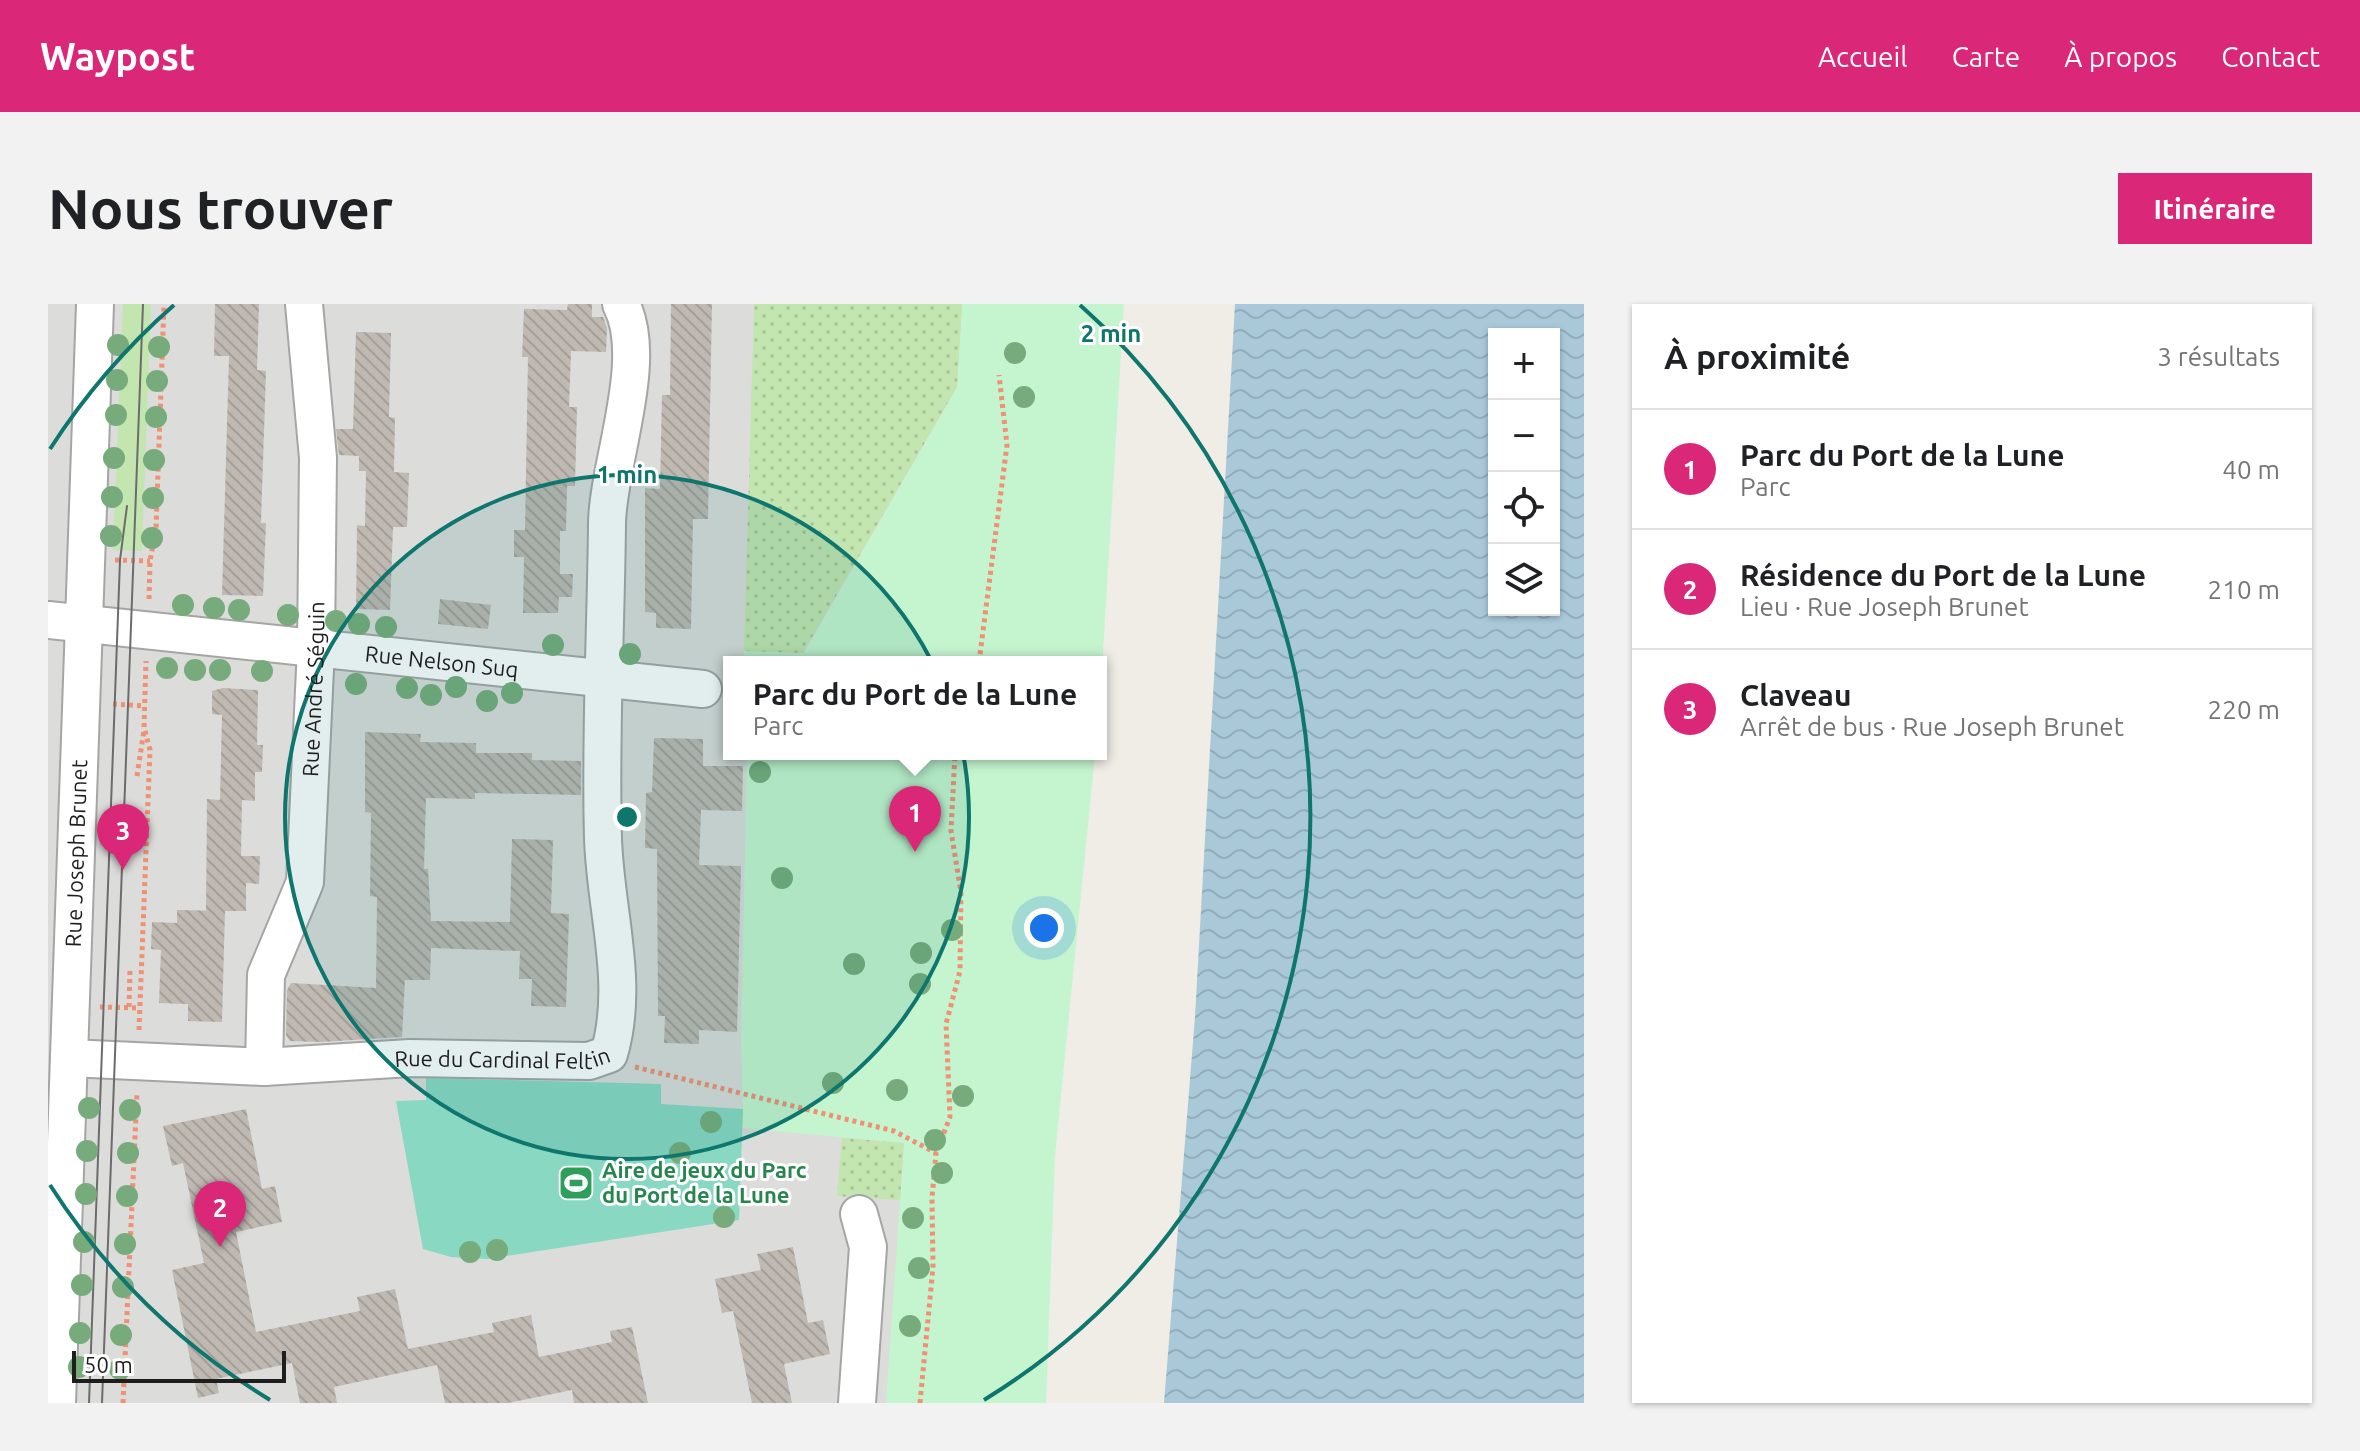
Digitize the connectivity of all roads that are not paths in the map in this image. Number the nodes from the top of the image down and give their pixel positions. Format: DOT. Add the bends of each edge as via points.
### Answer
graph roads {
  1 [pos="95,304"];
  2 [pos="304,304"];
  3 [pos="621,304"];
  4 [pos="48,620"];
  5 [pos="84,624"];
  6 [pos="316,648"];
  7 [pos="606,679"];
  8 [pos="703,689"];
  9 [pos="60,947"];
  10 [pos="69,1058"];
  11 [pos="264,1067"];
  12 [pos="859,1214"];
  13 [pos="57,1403"];
  14 [pos="857,1403"];
  1 -- 5 [label="street, Rue Joseph Brunet"];
  2 -- 6 [label="street, Rue André Séguin" via="318,458"];
  3 -- 7 [label="street, Rue du Cardinal Feltin" via="630,322 625,428 608,501"];
  4 -- 5 [label="street, Rue Nelson Suq"];
  5 -- 6 [label="street, Rue Nelson Suq"];
  5 -- 9 [label="street, Rue Joseph Brunet"];
  6 -- 7 [label="street, Rue Nelson Suq"];
  6 -- 11 [label="street, Rue André Séguin" via="305,882 266,975"];
  7 -- 8 [label="street, Rue Nelson Suq"];
  7 -- 11 [label="street, Rue du Cardinal Feltin" via="603,841 617,949 615,1035 609,1054 589,1061 410,1058"];
  9 -- 10 [label="street, Rue Joseph Brunet"];
  10 -- 11 [label="street, Rue du Cardinal Feltin"];
  10 -- 13 [label="street, Rue Joseph Brunet"];
  12 -- 14 [label="street" via="868,1247"];
}
